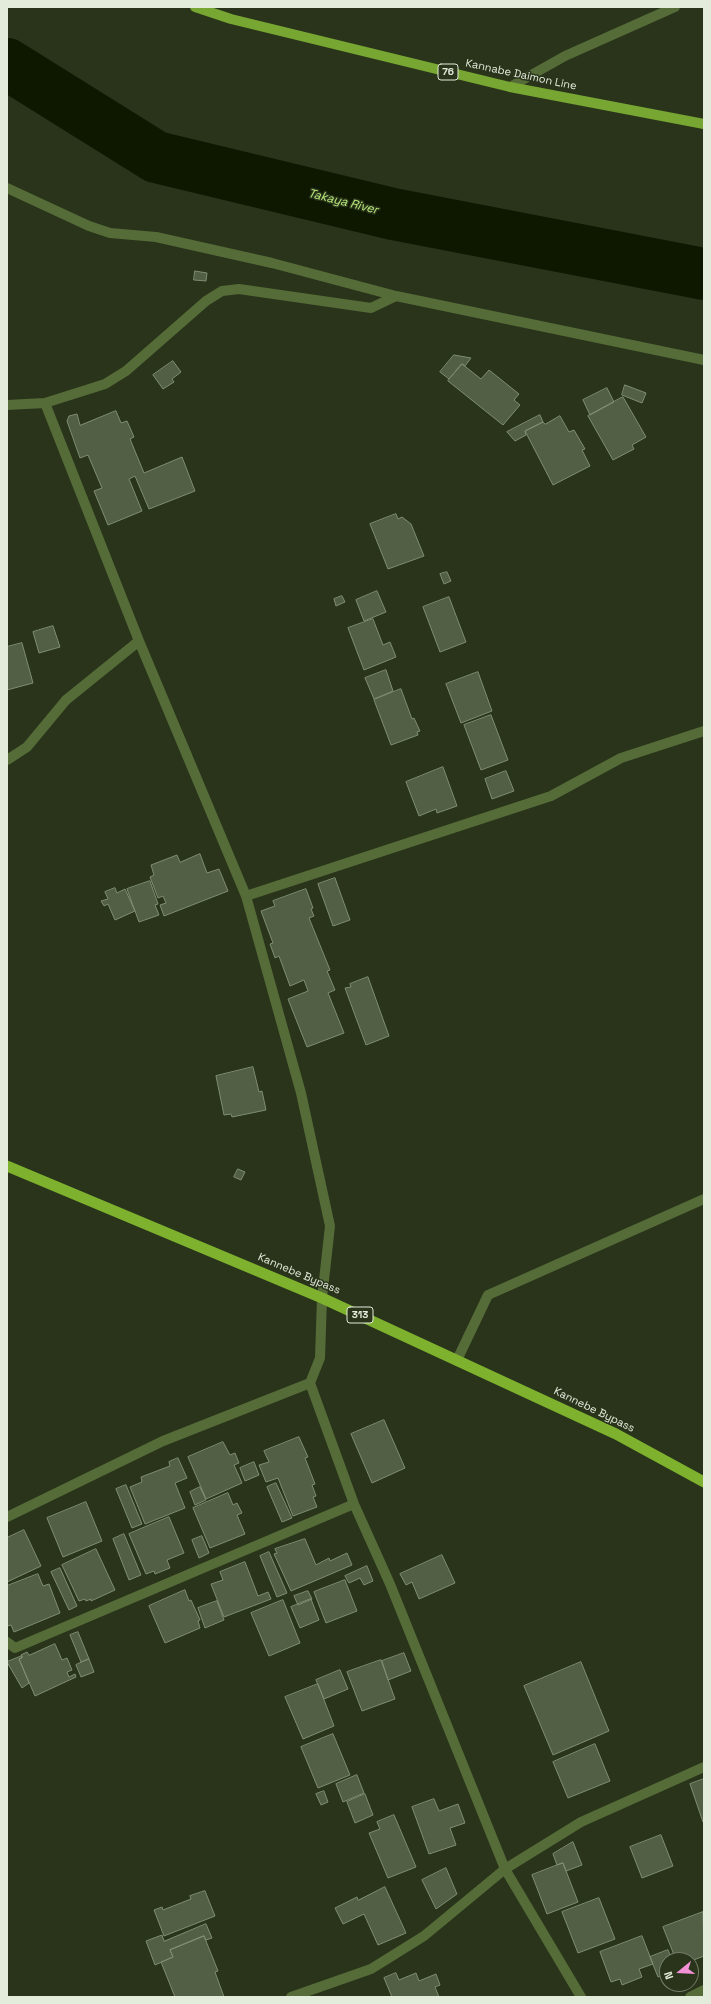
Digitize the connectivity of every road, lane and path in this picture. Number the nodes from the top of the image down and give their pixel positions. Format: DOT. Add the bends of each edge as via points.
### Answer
graph roads {
  1 [pos="194,7"];
  2 [pos="675,7"];
  3 [pos="510,87"];
  4 [pos="704,124"];
  5 [pos="7,188"];
  6 [pos="396,296"];
  7 [pos="704,360"];
  8 [pos="45,404"];
  9 [pos="7,405"];
  10 [pos="139,641"];
  11 [pos="704,731"];
  12 [pos="7,760"];
  13 [pos="246,896"];
  14 [pos="7,1166"];
  15 [pos="704,1199"];
  16 [pos="322,1298"];
  17 [pos="457,1360"];
  18 [pos="310,1383"];
  19 [pos="704,1482"];
  20 [pos="354,1504"];
  21 [pos="7,1518"];
  22 [pos="7,1642"];
  23 [pos="704,1766"];
  24 [pos="505,1869"];
  25 [pos="704,1990"];
  26 [pos="291,1997"];
  27 [pos="582,1997"];
  28 [pos="690,1997"];
  1 -- 3 [label="main road, Kannabe Daimon Line / 76" via="231,19"];
  2 -- 3 [label="street" via="565,56"];
  3 -- 4 [label="main road, Kannabe Daimon Line / 76"];
  5 -- 6 [label="street" via="88,226 110,233 156,237"];
  6 -- 7 [label="street"];
  6 -- 8 [label="street" via="371,308 239,289 222,291 206,301 126,371 105,384"];
  8 -- 9 [label="street"];
  8 -- 10 [label="street"];
  10 -- 12 [label="street" via="66,700 27,747"];
  10 -- 13 [label="street"];
  11 -- 13 [label="street" via="621,758 550,796"];
  13 -- 16 [label="street" via="300,1094 330,1226"];
  14 -- 16 [label="highway, Kannebe Bypass / 313"];
  15 -- 17 [label="street" via="488,1295"];
  16 -- 17 [label="highway, Kannebe Bypass / 313"];
  16 -- 18 [label="street" via="320,1358"];
  17 -- 19 [label="highway, Kannebe Bypass / 313" via="616,1434"];
  18 -- 20 [label="street"];
  18 -- 21 [label="street" via="163,1441"];
  20 -- 22 [label="street" via="15,1648"];
  20 -- 24 [label="street" via="390,1584"];
  23 -- 24 [label="street" via="581,1822"];
  24 -- 26 [label="street" via="424,1936 370,1969"];
  24 -- 27 [label="street"];
  25 -- 28 [label="street"];
}
